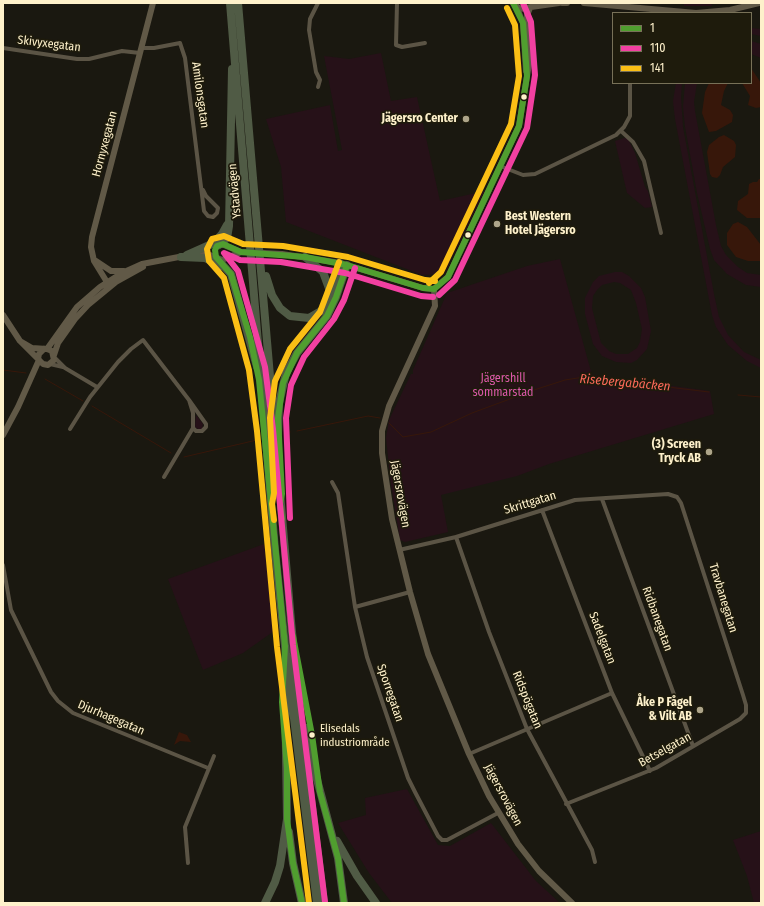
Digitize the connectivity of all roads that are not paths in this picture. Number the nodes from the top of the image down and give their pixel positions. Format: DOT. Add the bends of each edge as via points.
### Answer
graph roads {
  1 [pos="154,3"];
  2 [pos="230,3"];
  3 [pos="238,3"];
  4 [pos="318,3"];
  5 [pos="398,3"];
  6 [pos="560,3"];
  7 [pos="567,3"];
  8 [pos="584,3"];
  9 [pos="759,3"];
  10 [pos="515,5"];
  11 [pos="532,6"];
  12 [pos="630,10"];
  13 [pos="674,12"];
  14 [pos="707,12"];
  15 [pos="232,20"];
  16 [pos="425,43"];
  17 [pos="3,48"];
  18 [pos="141,50"];
  19 [pos="527,76"];
  20 [pos="630,84"];
  21 [pos="318,87"];
  22 [pos="621,131"];
  23 [pos="500,166"];
  24 [pos="203,190"];
  25 [pos="230,216"];
  26 [pos="257,221"];
  27 [pos="661,233"];
  28 [pos="219,245"];
  29 [pos="241,252"];
  30 [pos="195,254"];
  31 [pos="93,256"];
  32 [pos="181,257"];
  33 [pos="305,257"];
  34 [pos="217,258"];
  35 [pos="161,260"];
  36 [pos="344,264"];
  37 [pos="103,267"];
  38 [pos="131,269"];
  39 [pos="111,283"];
  40 [pos="235,288"];
  41 [pos="434,289"];
  42 [pos="330,293"];
  43 [pos="3,315"];
  44 [pos="20,341"];
  45 [pos="45,349"];
  46 [pos="54,356"];
  47 [pos="39,359"];
  48 [pos="49,365"];
  49 [pos="65,368"];
  50 [pos="97,387"];
  51 [pos="189,400"];
  52 [pos="18,407"];
  53 [pos="193,428"];
  54 [pos="70,429"];
  55 [pos="265,430"];
  56 [pos="3,435"];
  57 [pos="164,477"];
  58 [pos="332,482"];
  59 [pos="670,494"];
  60 [pos="602,499"];
  61 [pos="280,504"];
  62 [pos="542,510"];
  63 [pos="456,537"];
  64 [pos="399,550"];
  65 [pos="3,564"];
  66 [pos="410,592"];
  67 [pos="355,607"];
  68 [pos="285,646"];
  69 [pos="295,652"];
  70 [pos="612,693"];
  71 [pos="746,713"];
  72 [pos="527,730"];
  73 [pos="693,746"];
  74 [pos="469,754"];
  75 [pos="214,756"];
  76 [pos="208,768"];
  77 [pos="650,771"];
  78 [pos="566,804"];
  79 [pos="498,813"];
  80 [pos="328,818"];
  81 [pos="287,819"];
  82 [pos="595,862"];
  83 [pos="188,863"];
  84 [pos="265,903"];
  85 [pos="302,903"];
  86 [pos="317,903"];
  87 [pos="324,903"];
  88 [pos="344,903"];
  89 [pos="376,903"];
  90 [pos="572,903"];
  1 -- 18 [label="main road, Hornyxegatan"];
  2 -- 15 [label="highway, Ystadvägen"];
  3 -- 26 [label="highway, Ystadvägen"];
  4 -- 21 [label="street" via="310,19 309,30 316,72 320,80"];
  5 -- 16 [label="street" via="396,44 402,47"];
  6 -- 7 [label="main road"];
  6 -- 11 [label="main road"];
  8 -- 12 [label="main road"];
  9 -- 14 [label="main road"];
  10 -- 11 [label="main road" via="523,10"];
  10 -- 19 [label="main road" via="523,23"];
  11 -- 19 [label="main road" via="527,15"];
  12 -- 13 [label="main road"];
  15 -- 25 [label="highway"];
  15 -- 55 [label="highway, Ystadvägen"];
  17 -- 18 [label="street, Skivyxegatan" via="83,59"];
  18 -- 24 [label="street, Amilonsgatan" via="180,43 185,58"];
  18 -- 31 [label="main road, Hornyxegatan" via="92,237"];
  19 -- 23 [label="main road" via="519,126"];
  20 -- 22 [label="street" via="630,116"];
  22 -- 23 [label="street" via="535,174 523,175"];
  22 -- 27 [label="street" via="633,142 644,161"];
  23 -- 41 [label="main road" via="448,277"];
  24 -- 24 [label="street, Amilonsgatan" via="204,211 213,217 218,208"];
  25 -- 28 [label="highway" via="227,236"];
  25 -- 32 [label="highway" via="224,231 214,243"];
  26 -- 42 [label="highway" via="268,286 280,308 290,316 309,318 324,308"];
  26 -- 61 [label="highway, Ystadvägen"];
  28 -- 29 [label="main road"];
  28 -- 30 [label="main road"];
  28 -- 34 [label="main road" via="215,250"];
  29 -- 33 [label="main road"];
  29 -- 34 [label="main road" via="224,260"];
  30 -- 32 [label="main road"];
  30 -- 34 [label="main road"];
  31 -- 37 [label="main road"];
  31 -- 39 [label="main road, Hornyxegatan"];
  32 -- 35 [label="main road"];
  32 -- 40 [label="highway" via="205,258 216,262 228,273"];
  33 -- 36 [label="main road"];
  33 -- 42 [label="highway" via="323,272"];
  34 -- 40 [label="highway" via="229,271"];
  35 -- 38 [label="main road"];
  35 -- 39 [label="main road"];
  36 -- 41 [label="main road"];
  36 -- 42 [label="highway"];
  36 -- 61 [label="highway" via="336,297 327,316 298,354 283,383 278,418 282,494"];
  37 -- 38 [label="main road" via="114,272"];
  37 -- 39 [label="main road"];
  38 -- 39 [label="main road"];
  39 -- 45 [label="main road" via="77,307"];
  39 -- 46 [label="main road" via="75,319 58,343"];
  40 -- 55 [label="highway" via="256,360"];
  41 -- 64 [label="main road, Jägersrovägen" via="435,306 389,406 382,436 386,486"];
  43 -- 44 [label="main road"];
  44 -- 45 [label="main road" via="32,348"];
  44 -- 47 [label="main road"];
  45 -- 46 [label="main road" via="52,351"];
  45 -- 47 [label="main road" via="39,354"];
  46 -- 48 [label="main road"];
  46 -- 49 [label="street"];
  47 -- 48 [label="main road" via="43,364"];
  47 -- 52 [label="main road"];
  48 -- 49 [label="street"];
  48 -- 52 [label="main road" via="40,370"];
  49 -- 50 [label="street"];
  50 -- 51 [label="street" via="124,354 143,340"];
  50 -- 54 [label="street"];
  51 -- 53 [label="street" via="193,413"];
  51 -- 53 [label="street" via="206,426 200,432"];
  52 -- 56 [label="main road"];
  53 -- 57 [label="street"];
  55 -- 68 [label="highway, Ystadvägen"];
  58 -- 67 [label="street, Sporregatan" via="338,493"];
  59 -- 60 [label="street, Skrittgatan"];
  59 -- 71 [label="street, Travbanegatan" via="679,500 684,509 746,705"];
  60 -- 62 [label="street, Skrittgatan" via="575,500"];
  60 -- 73 [label="street, Ridbanegatan"];
  61 -- 69 [label="highway, Ystadvägen"];
  62 -- 63 [label="street, Skrittgatan"];
  62 -- 70 [label="street, Sadelgatan"];
  63 -- 64 [label="street, Skrittgatan"];
  63 -- 72 [label="street, Ridspögatan"];
  64 -- 66 [label="main road, Jägersrovägen"];
  65 -- 76 [label="street, Djurhagegatan" via="11,610 51,692 61,704 73,713"];
  66 -- 67 [label="street"];
  66 -- 74 [label="main road, Jägersrovägen" via="434,673"];
  67 -- 79 [label="street, Sporregatan" via="367,657 408,778 438,836 442,840 447,840"];
  68 -- 81 [label="highway"];
  68 -- 86 [label="highway, Ystadvägen"];
  69 -- 80 [label="highway" via="315,772"];
  69 -- 87 [label="highway, Ystadvägen"];
  70 -- 72 [label="street"];
  70 -- 77 [label="street, Sadelgatan"];
  71 -- 73 [label="street, Betselgatan"];
  72 -- 74 [label="street"];
  72 -- 78 [label="street, Ridspögatan"];
  73 -- 77 [label="street, Betselgatan"];
  74 -- 79 [label="main road, Jägersrovägen"];
  75 -- 76 [label="street"];
  76 -- 83 [label="street" via="185,827"];
  77 -- 78 [label="street, Betselgatan"];
  78 -- 82 [label="street, Ridspögatan" via="592,850"];
  79 -- 90 [label="main road, Jägersrovägen" via="538,871"];
  80 -- 88 [label="highway" via="340,870"];
  80 -- 89 [label="highway" via="345,856"];
  81 -- 84 [label="highway" via="280,866"];
  81 -- 85 [label="highway"];
}
